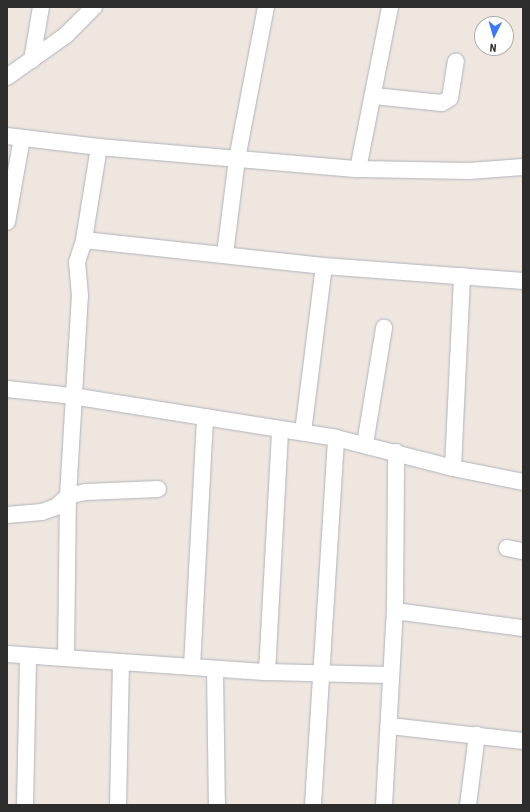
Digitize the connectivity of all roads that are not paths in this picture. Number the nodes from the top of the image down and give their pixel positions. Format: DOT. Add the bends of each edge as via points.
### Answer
graph roads {
  1 [pos="41,7"];
  2 [pos="94,7"];
  3 [pos="266,7"];
  4 [pos="390,7"];
  5 [pos="32,60"];
  6 [pos="456,61"];
  7 [pos="7,77"];
  8 [pos="374,96"];
  9 [pos="14,137"];
  10 [pos="99,147"];
  11 [pos="237,160"];
  12 [pos="523,167"];
  13 [pos="358,169"];
  14 [pos="7,222"];
  15 [pos="84,240"];
  16 [pos="225,254"];
  17 [pos="324,266"];
  18 [pos="462,276"];
  19 [pos="523,280"];
  20 [pos="384,328"];
  21 [pos="7,389"];
  22 [pos="72,396"];
  23 [pos="205,417"];
  24 [pos="280,430"];
  25 [pos="303,432"];
  26 [pos="336,438"];
  27 [pos="365,444"];
  28 [pos="396,452"];
  29 [pos="453,468"];
  30 [pos="523,482"];
  31 [pos="158,489"];
  32 [pos="68,496"];
  33 [pos="7,515"];
  34 [pos="507,548"];
  35 [pos="523,551"];
  36 [pos="395,610"];
  37 [pos="523,628"];
  38 [pos="7,654"];
  39 [pos="28,656"];
  40 [pos="66,656"];
  41 [pos="121,662"];
  42 [pos="192,667"];
  43 [pos="215,669"];
  44 [pos="267,672"];
  45 [pos="322,673"];
  46 [pos="390,675"];
  47 [pos="390,726"];
  48 [pos="477,735"];
  49 [pos="523,741"];
  50 [pos="25,805"];
  51 [pos="118,805"];
  52 [pos="217,805"];
  53 [pos="313,805"];
  54 [pos="384,805"];
  55 [pos="468,805"];
  1 -- 5 [label="street"];
  2 -- 5 [label="street" via="66,35"];
  3 -- 11 [label="street"];
  4 -- 8 [label="street"];
  5 -- 7 [label="street"];
  6 -- 8 [label="street" via="450,98 442,103"];
  8 -- 13 [label="street"];
  9 -- 10 [label="street"];
  9 -- 14 [label="street"];
  10 -- 11 [label="street"];
  10 -- 15 [label="street"];
  11 -- 13 [label="street"];
  11 -- 16 [label="street"];
  12 -- 13 [label="street" via="468,171"];
  15 -- 16 [label="street"];
  15 -- 22 [label="street" via="77,262 80,296"];
  16 -- 17 [label="street"];
  17 -- 18 [label="street"];
  17 -- 25 [label="street"];
  18 -- 19 [label="street"];
  18 -- 29 [label="street"];
  20 -- 27 [label="street"];
  21 -- 22 [label="street"];
  22 -- 23 [label="street"];
  22 -- 32 [label="street"];
  23 -- 24 [label="street"];
  23 -- 42 [label="street"];
  24 -- 25 [label="street"];
  24 -- 44 [label="street"];
  25 -- 26 [label="street"];
  26 -- 27 [label="street"];
  26 -- 45 [label="street"];
  27 -- 28 [label="street"];
  28 -- 29 [label="street"];
  28 -- 36 [label="street"];
  29 -- 30 [label="street"];
  31 -- 32 [label="street" via="96,491"];
  32 -- 33 [label="street" via="56,507 42,512"];
  32 -- 40 [label="street"];
  34 -- 35 [label="street"];
  36 -- 37 [label="street"];
  36 -- 46 [label="street"];
  38 -- 39 [label="street"];
  39 -- 40 [label="street"];
  39 -- 50 [label="street"];
  40 -- 41 [label="street"];
  41 -- 42 [label="street"];
  41 -- 51 [label="street"];
  42 -- 43 [label="street"];
  43 -- 44 [label="street"];
  43 -- 52 [label="street"];
  44 -- 45 [label="street"];
  45 -- 46 [label="street"];
  45 -- 53 [label="street"];
  46 -- 47 [label="street"];
  47 -- 48 [label="street"];
  47 -- 54 [label="street"];
  48 -- 49 [label="street"];
  48 -- 55 [label="street"];
}
